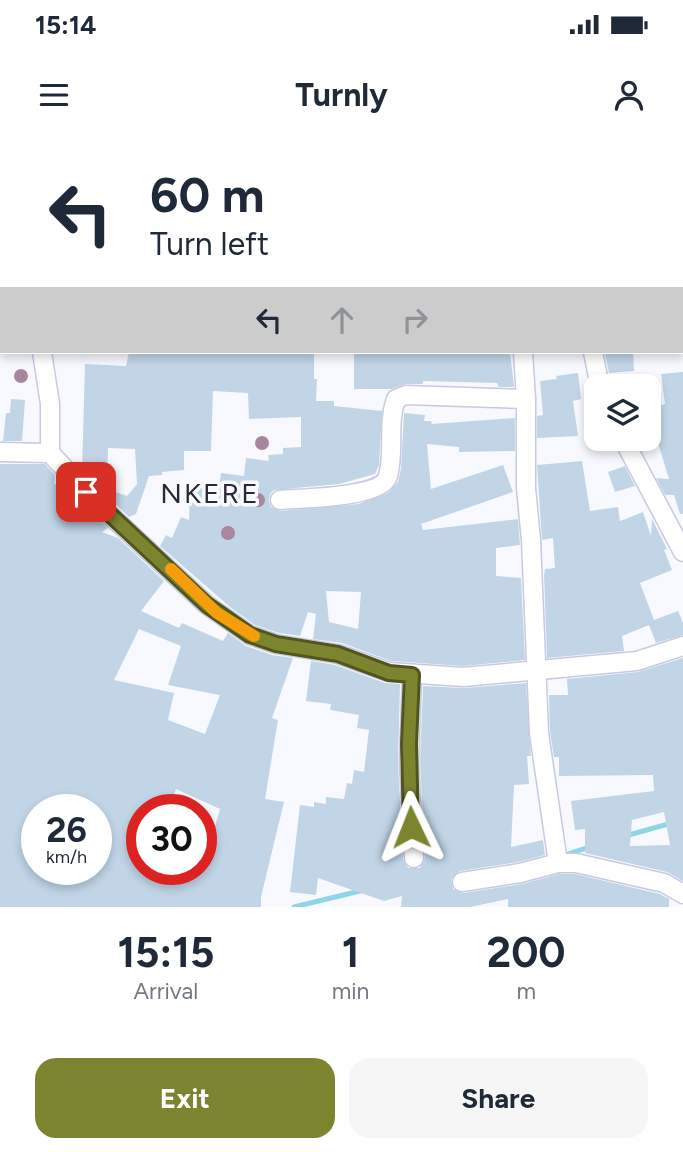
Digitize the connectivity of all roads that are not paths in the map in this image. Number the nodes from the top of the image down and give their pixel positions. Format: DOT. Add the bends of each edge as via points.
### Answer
graph roads {
  1 [pos="42,354"];
  2 [pos="523,354"];
  3 [pos="593,354"];
  4 [pos="597,374"];
  5 [pos="526,399"];
  6 [pos="630,451"];
  7 [pos="0,452"];
  8 [pos="50,453"];
  9 [pos="280,500"];
  10 [pos="683,552"];
  11 [pos="683,646"];
  12 [pos="538,672"];
  13 [pos="412,675"];
  14 [pos="414,858"];
  15 [pos="558,863"];
  16 [pos="462,883"];
  17 [pos="683,894"];
  1 -- 8 [label="street" via="50,404"];
  2 -- 5 [label="street"];
  3 -- 4 [label="street"];
  5 -- 9 [label="street" via="406,395 396,399 391,413 388,479 380,487 356,494"];
  5 -- 12 [label="street" via="526,488"];
  6 -- 10 [label="street"];
  7 -- 8 [label="street"];
  8 -- 13 [label="street" via="207,605 250,635 338,654 389,673"];
  11 -- 12 [label="street" via="637,661"];
  12 -- 13 [label="street"];
  12 -- 15 [label="street" via="539,733"];
  13 -- 14 [label="street" via="409,761"];
  15 -- 16 [label="street"];
  15 -- 17 [label="street" via="628,873"];
}
